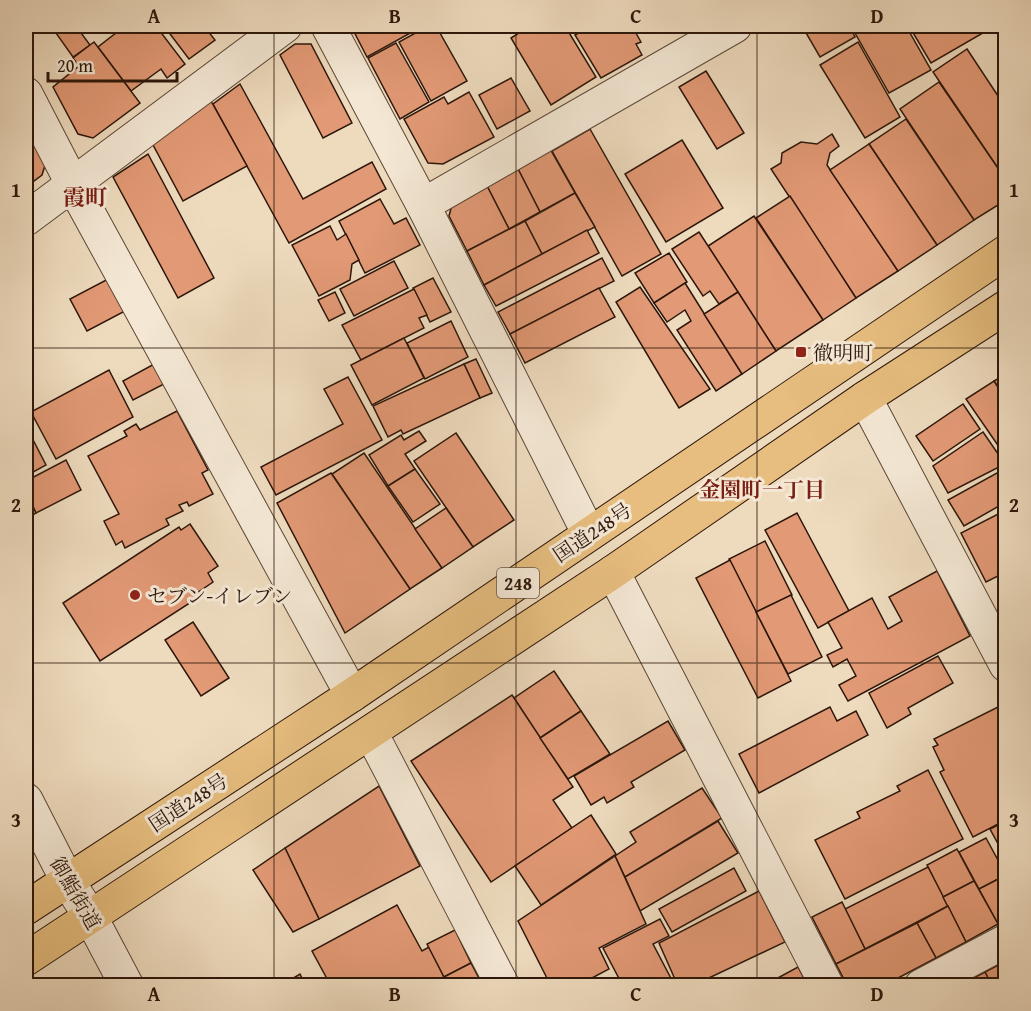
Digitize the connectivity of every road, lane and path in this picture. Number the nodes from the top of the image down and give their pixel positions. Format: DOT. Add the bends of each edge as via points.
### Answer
graph roads {
  1 [pos="285,26"];
  2 [pos="327,26"];
  3 [pos="735,26"];
  4 [pos="26,94"];
  5 [pos="72,183"];
  6 [pos="423,205"];
  7 [pos="26,219"];
  8 [pos="1005,252"];
  9 [pos="1005,307"];
  10 [pos="865,398"];
  11 [pos="589,534"];
  12 [pos="613,572"];
  13 [pos="1005,665"];
  14 [pos="352,695"];
  15 [pos="371,733"];
  16 [pos="26,800"];
  17 [pos="67,880"];
  18 [pos="26,908"];
  19 [pos="90,916"];
  20 [pos="1005,941"];
  21 [pos="26,958"];
  22 [pos="127,986"];
  23 [pos="503,986"];
  24 [pos="827,986"];
  25 [pos="921,986"];
  1 -- 5 [label="street"];
  2 -- 6 [label="street"];
  3 -- 6 [label="street"];
  4 -- 5 [label="street"];
  5 -- 7 [label="street"];
  5 -- 14 [label="street"];
  6 -- 11 [label="street"];
  8 -- 11 [label="highway, 国道248号 / 248"];
  9 -- 10 [label="highway, 248"];
  10 -- 12 [label="highway, 248"];
  10 -- 13 [label="street"];
  11 -- 14 [label="highway, 国道248号 / 248"];
  12 -- 15 [label="highway, 248"];
  12 -- 24 [label="street"];
  14 -- 17 [label="highway, 国道248号 / 248"];
  15 -- 19 [label="highway, 248"];
  15 -- 23 [label="street"];
  16 -- 17 [label="street, 御鮨街道"];
  17 -- 18 [label="highway, 国道248号 / 248"];
  17 -- 19 [label="street, 御鮨街道"];
  19 -- 21 [label="highway, 248"];
  19 -- 22 [label="street, 御鮨街道"];
  20 -- 25 [label="street"];
}
